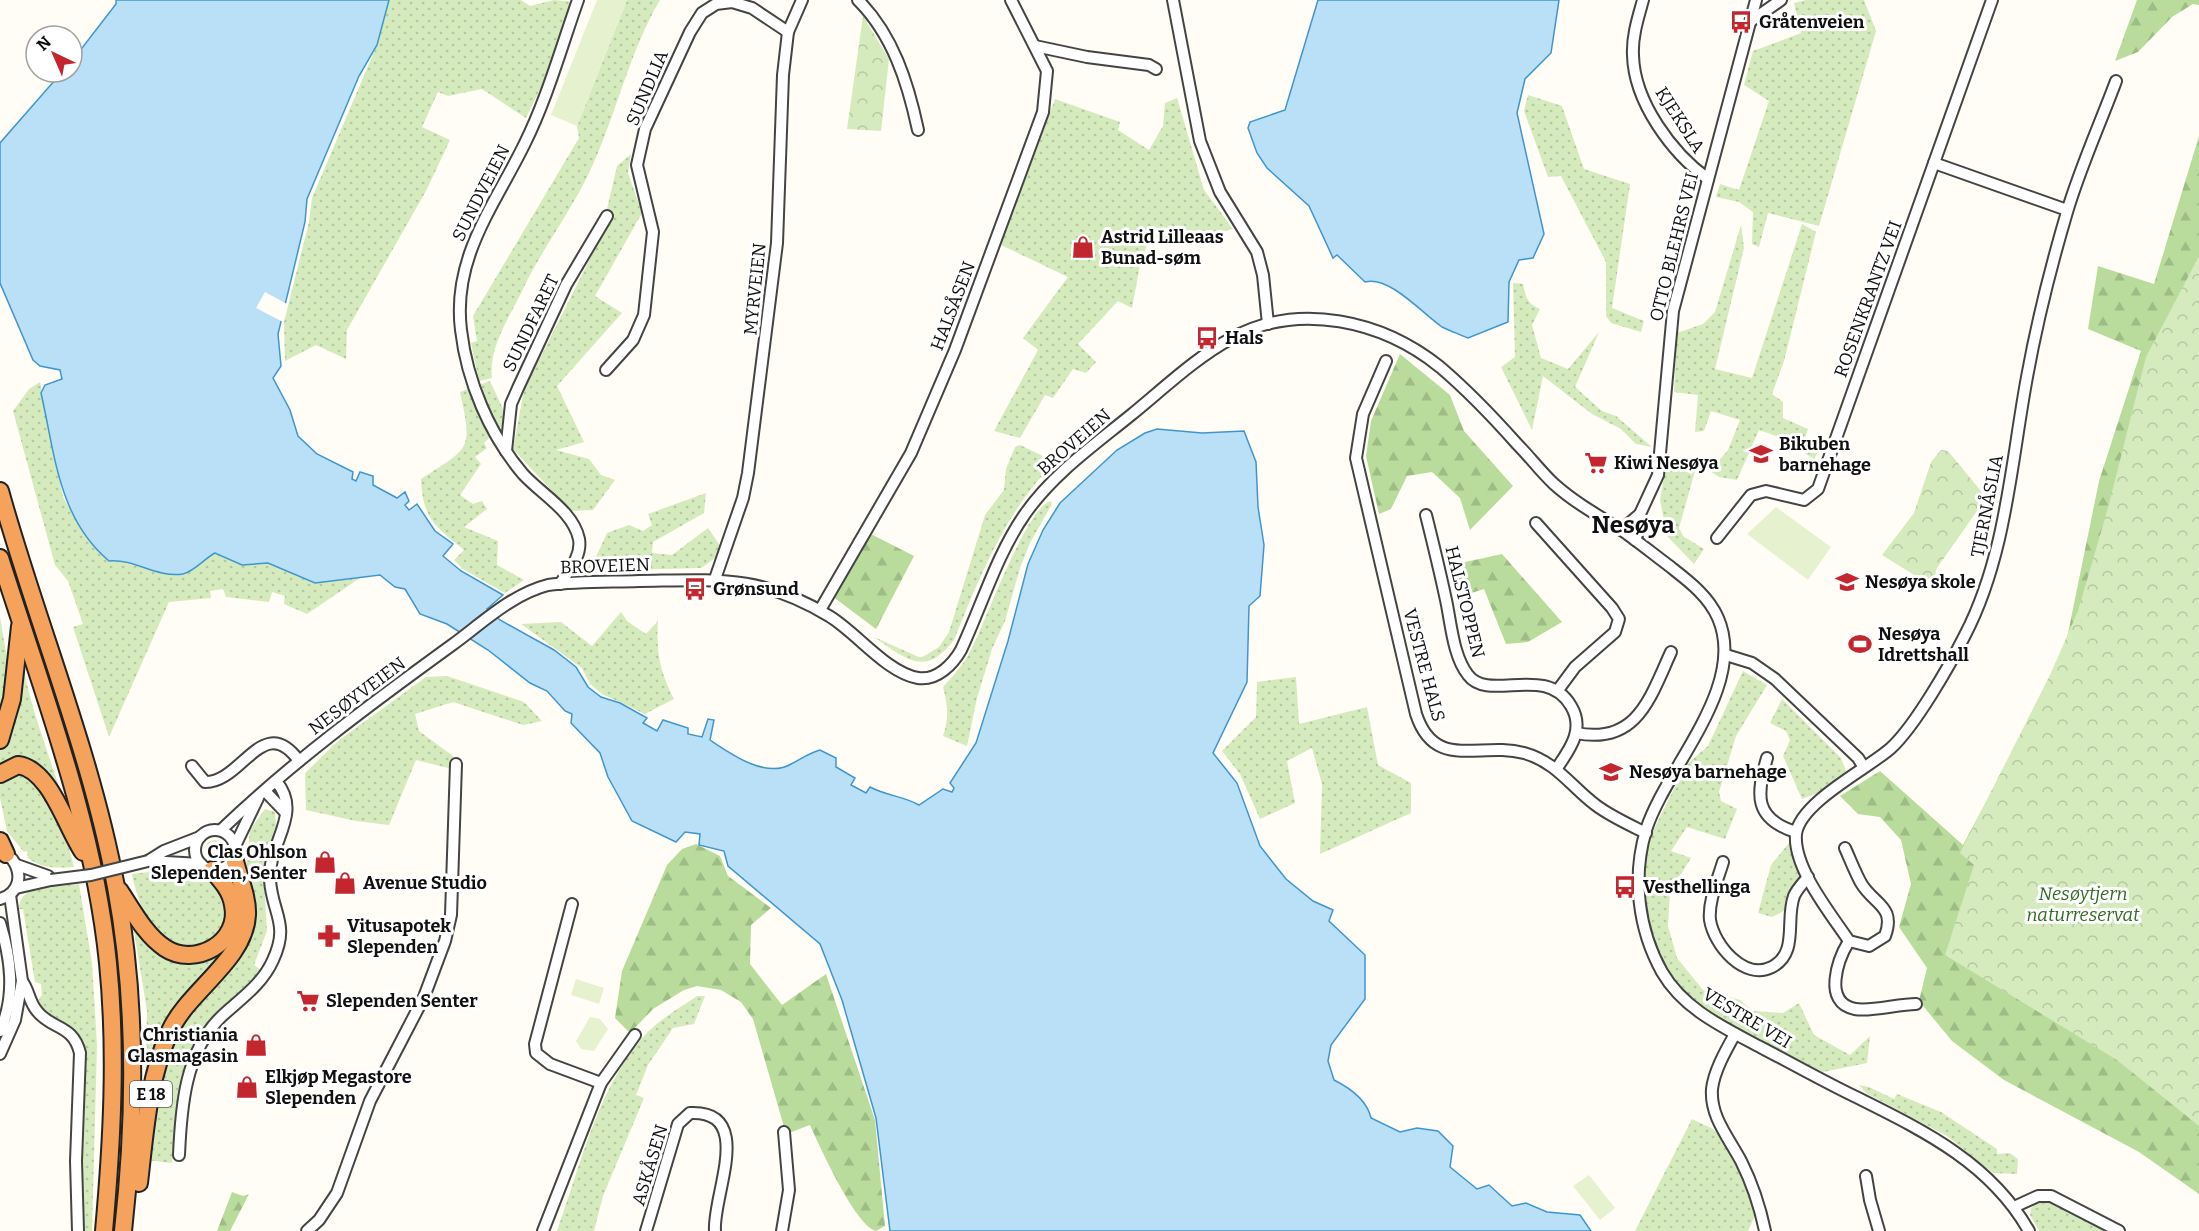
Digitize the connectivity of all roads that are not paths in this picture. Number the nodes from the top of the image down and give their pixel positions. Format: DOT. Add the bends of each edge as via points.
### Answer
graph roads {
  1 [pos="578,0"];
  2 [pos="802,0"];
  3 [pos="858,0"];
  4 [pos="1011,0"];
  5 [pos="1173,0"];
  6 [pos="1643,0"];
  7 [pos="1756,0"];
  8 [pos="1781,0"];
  9 [pos="1992,0"];
  10 [pos="1751,21"];
  11 [pos="788,32"];
  12 [pos="1035,46"];
  13 [pos="1156,69"];
  14 [pos="2116,81"];
  15 [pos="918,130"];
  16 [pos="1935,163"];
  17 [pos="1708,179"];
  18 [pos="2067,210"];
  19 [pos="606,216"];
  20 [pos="1268,324"];
  21 [pos="1386,361"];
  22 [pos="606,370"];
  23 [pos="506,451"];
  24 [pos="0,491"];
  25 [pos="1640,514"];
  26 [pos="1426,515"];
  27 [pos="1536,523"];
  28 [pos="1620,530"];
  29 [pos="1717,538"];
  30 [pos="1635,540"];
  31 [pos="0,558"];
  32 [pos="715,579"];
  33 [pos="560,584"];
  34 [pos="820,610"];
  35 [pos="20,622"];
  36 [pos="1671,652"];
  37 [pos="1726,655"];
  38 [pos="435,658"];
  39 [pos="1558,690"];
  40 [pos="1576,733"];
  41 [pos="0,740"];
  42 [pos="1767,758"];
  43 [pos="299,761"];
  44 [pos="456,764"];
  45 [pos="192,765"];
  46 [pos="1863,766"];
  47 [pos="1557,768"];
  48 [pos="0,774"];
  49 [pos="276,781"];
  50 [pos="262,794"];
  51 [pos="286,813"];
  52 [pos="221,830"];
  53 [pos="1796,832"];
  54 [pos="1646,833"];
  55 [pos="200,837"];
  56 [pos="1845,848"];
  57 [pos="235,852"];
  58 [pos="10,856"];
  59 [pos="148,861"];
  60 [pos="1722,862"];
  61 [pos="90,863"];
  62 [pos="206,867"];
  63 [pos="1808,878"];
  64 [pos="51,879"];
  65 [pos="116,885"];
  66 [pos="13,892"];
  67 [pos="572,904"];
  68 [pos="0,923"];
  69 [pos="1849,941"];
  70 [pos="22,981"];
  71 [pos="1916,1004"];
  72 [pos="0,1031"];
  73 [pos="1735,1034"];
  74 [pos="635,1035"];
  75 [pos="0,1054"];
  76 [pos="601,1083"];
  77 [pos="784,1132"];
  78 [pos="180,1155"];
  79 [pos="1866,1176"];
  80 [pos="2014,1207"];
  81 [pos="78,1231"];
  82 [pos="104,1231"];
  83 [pos="123,1231"];
  84 [pos="129,1231"];
  85 [pos="307,1231"];
  86 [pos="543,1231"];
  87 [pos="646,1231"];
  88 [pos="715,1231"];
  89 [pos="782,1231"];
  90 [pos="1765,1231"];
  91 [pos="1879,1231"];
  92 [pos="2029,1231"];
  93 [pos="2119,1231"];
  1 -- 23 [label="street, SUNDVEIEN" via="524,146 477,230 465,264 461,329 487,419"];
  2 -- 11 [label="street, MYRVEIEN"];
  3 -- 15 [label="street" via="894,52"];
  4 -- 12 [label="street, HALSÅSEN"];
  5 -- 20 [label="street" via="1200,141 1220,192 1257,252"];
  6 -- 17 [label="street, KJEKSLA" via="1633,57 1643,98 1684,160"];
  7 -- 10 [label="street, OTTO BLEHRS VEI"];
  8 -- 10 [label="street"];
  9 -- 16 [label="street, ROSENKRANTZ VEI"];
  10 -- 17 [label="street, OTTO BLEHRS VEI"];
  11 -- 22 [label="street, SUNDLIA" via="752,8 732,2 716,4 702,13 690,32 645,129 637,165 653,232 644,315 633,340"];
  11 -- 32 [label="street, MYRVEIEN" via="771,300 745,490"];
  12 -- 13 [label="street"];
  12 -- 34 [label="street, HALSÅSEN" via="1047,71 1043,112 955,350 898,480"];
  14 -- 18 [label="street, TJERNÅSLIA"];
  16 -- 18 [label="street"];
  16 -- 29 [label="street, ROSENKRANTZ VEI" via="1818,489 1804,500 1759,491 1751,495"];
  17 -- 25 [label="street, OTTO BLEHRS VEI" via="1673,311 1658,475"];
  18 -- 46 [label="street, TJERNÅSLIA" via="2032,351 1995,559 1982,600 1950,663 1907,729 1881,757"];
  19 -- 23 [label="street, SUNDFARET" via="566,285 511,404"];
  20 -- 28 [label="street, BROVEIEN" via="1304,319 1340,321 1382,332 1410,345 1453,378 1555,485"];
  20 -- 34 [label="street, BROVEIEN" via="1231,338 1198,360 1052,481 1018,523 961,650 943,671 922,678 901,672"];
  21 -- 47 [label="street, VESTRE HALS" via="1363,414 1356,458 1419,724 1438,747 1522,752"];
  23 -- 33 [label="street, SUNDVEIEN" via="573,525 579,547 576,561"];
  24 -- 65 [label="highway, E 18" via="85,762"];
  25 -- 28 [label="street, OTTO BLEHRS VEI"];
  25 -- 30 [label="street"];
  26 -- 39 [label="street, HALSTOPPEN" via="1454,638 1468,676 1488,685 1528,684"];
  27 -- 39 [label="street" via="1619,619 1615,632 1575,667"];
  28 -- 30 [label="street, VESTRE VEI"];
  30 -- 37 [label="street, VESTRE VEI" via="1689,581 1710,604 1722,629"];
  31 -- 35 [label="highway, E 18"];
  32 -- 33 [label="street, BROVEIEN"];
  32 -- 34 [label="street, BROVEIEN" via="747,582"];
  33 -- 38 [label="street, BROVEIEN" via="535,588 512,601"];
  35 -- 41 [label="highway, E 18" via="12,699"];
  35 -- 61 [label="highway, E 18" via="66,768"];
  36 -- 40 [label="street" via="1646,705 1631,724 1603,735"];
  37 -- 46 [label="street" via="1752,663 1775,678"];
  37 -- 54 [label="street, VESTRE VEI" via="1709,705"];
  38 -- 43 [label="street, NESØYVEIEN"];
  39 -- 40 [label="street" via="1574,712"];
  40 -- 47 [label="street"];
  42 -- 53 [label="street" via="1759,796 1763,810 1781,828"];
  43 -- 45 [label="street" via="284,745 272,743 212,783 205,782"];
  43 -- 49 [label="street, NESØYVEIEN"];
  44 -- 85 [label="street" via="451,915 445,941 424,997 370,1101 337,1193 320,1220"];
  46 -- 53 [label="street, TJERNÅSLIA" via="1815,805"];
  47 -- 54 [label="street, VESTRE HALS" via="1597,806"];
  48 -- 61 [label="highway, E 18" via="18,765 37,772"];
  49 -- 50 [label="street, NESØYVEIEN"];
  49 -- 51 [label="street" via="286,797"];
  50 -- 51 [label="street"];
  50 -- 52 [label="street, NESØYVEIEN"];
  50 -- 57 [label="street, NESØYVEIEN"];
  51 -- 78 [label="street" via="270,874 280,914 279,944 264,977 212,1027 198,1051 183,1108"];
  52 -- 55 [label="street"];
  52 -- 57 [label="street" via="230,836"];
  53 -- 63 [label="street" via="1799,857"];
  54 -- 73 [label="street, VESTRE VEI" via="1639,897 1653,952 1683,999"];
  55 -- 59 [label="street"];
  55 -- 62 [label="street" via="195,847"];
  56 -- 69 [label="street" via="1862,883 1889,917 1885,936 1877,942 1869,946"];
  57 -- 62 [label="street" via="228,866"];
  57 -- 84 [label="highway, E 18" via="246,904 245,928 231,955 183,1008 164,1046 153,1081"];
  58 -- 64 [label="street"];
  58 -- 66 [label="street" via="19,876"];
  59 -- 62 [label="street"];
  59 -- 64 [label="street, bridge" via="91,875"];
  60 -- 63 [label="street" via="1712,902 1713,933 1736,963 1750,969 1770,968 1786,954 1794,896"];
  61 -- 82 [label="highway, E 18" via="108,961 112,1044"];
  62 -- 65 [label="highway, E 18" via="231,897 234,914 218,945 192,956 174,953 158,943"];
  63 -- 69 [label="street"];
  64 -- 66 [label="street"];
  65 -- 83 [label="highway, E 18" via="127,958 133,1053 129,1180"];
  66 -- 70 [label="street"];
  67 -- 76 [label="street" via="537,1035 536,1053 550,1064"];
  68 -- 72 [label="street" via="11,987"];
  69 -- 71 [label="street" via="1837,966 1835,981 1836,996 1844,1004 1866,1010"];
  70 -- 75 [label="street" via="15,1020"];
  70 -- 81 [label="street" via="36,1011 68,1031 80,1053"];
  73 -- 80 [label="street, VESTRE VEI" via="1935,1138 1976,1167"];
  73 -- 90 [label="street" via="1712,1088 1713,1104 1717,1119 1742,1162"];
  74 -- 76 [label="street"];
  76 -- 86 [label="street"];
  77 -- 89 [label="street" via="789,1190"];
  79 -- 91 [label="street"];
  80 -- 92 [label="street, VESTRE VEI"];
  80 -- 93 [label="street" via="2038,1196 2051,1196"];
  87 -- 88 [label="street, ASKÅSEN" via="678,1124 690,1113 704,1113 720,1123 728,1148"];
}
